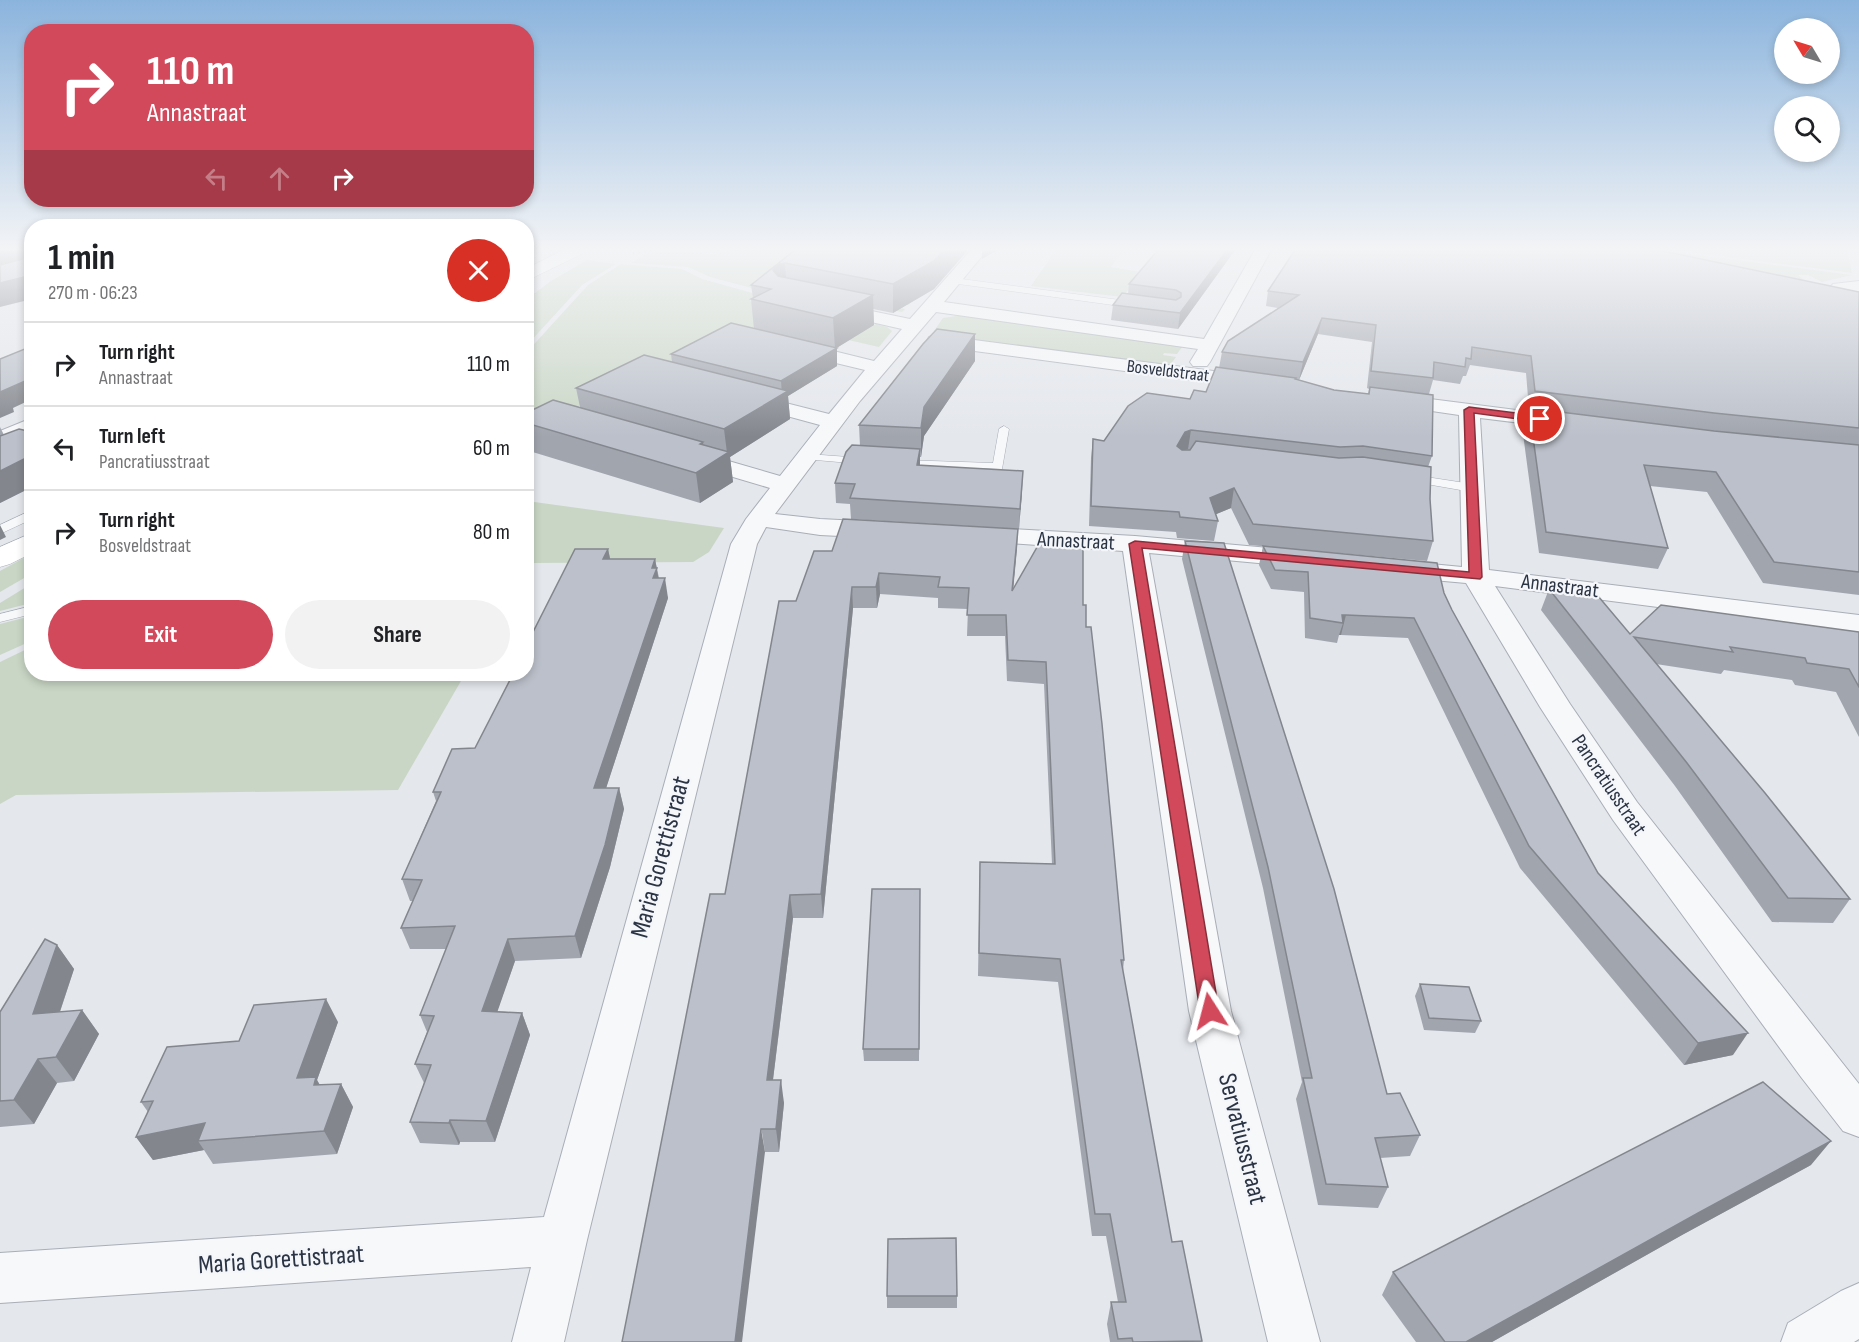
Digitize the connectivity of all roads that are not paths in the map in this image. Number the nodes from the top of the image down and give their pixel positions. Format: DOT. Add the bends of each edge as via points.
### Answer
graph roads {
  1 [pos="927,312"];
  2 [pos="930,313"];
  3 [pos="932,313"];
  4 [pos="1227,313"];
  5 [pos="780,344"];
  6 [pos="1209,345"];
  7 [pos="879,368"];
  8 [pos="1193,374"];
  9 [pos="1274,385"];
  10 [pos="731,395"];
  11 [pos="1366,396"];
  12 [pos="1469,410"];
  13 [pos="834,422"];
  14 [pos="1587,425"];
  15 [pos="24,428"];
  16 [pos="1004,429"];
  17 [pos="0,440"];
  18 [pos="675,452"];
  19 [pos="808,457"];
  20 [pos="1404,477"];
  21 [pos="786,485"];
  22 [pos="1472,488"];
  23 [pos="24,518"];
  24 [pos="758,519"];
  25 [pos="0,530"];
  26 [pos="909,532"];
  27 [pos="954,534"];
  28 [pos="1135,544"];
  29 [pos="24,545"];
  30 [pos="0,558"];
  31 [pos="1332,562"];
  32 [pos="1378,567"];
  33 [pos="1476,577"];
  34 [pos="24,612"];
  35 [pos="0,618"];
  36 [pos="1859,624"];
  37 [pos="1859,1117"];
  38 [pos="562,1240"];
  39 [pos="0,1278"];
  40 [pos="1859,1310"];
  41 [pos="538,1342"];
  42 [pos="1294,1342"];
  43 [pos="1807,1342"];
  1 -- 7 [label="street, Maria Gorettistraat"];
  2 -- 8 [label="street, Bosveldstraat"];
  3 -- 6 [label="street, Bosveldstraat"];
  4 -- 6 [label="street"];
  5 -- 7 [label="street"];
  6 -- 8 [label="street"];
  7 -- 13 [label="street, Maria Gorettistraat"];
  8 -- 9 [label="street, Bosveldstraat"];
  10 -- 13 [label="street"];
  11 -- 12 [label="street"];
  12 -- 14 [label="street"];
  12 -- 22 [label="street, Pancratiusstraat"];
  13 -- 19 [label="street, Maria Gorettistraat"];
  15 -- 17 [label="street"];
  16 -- 19 [label="lane" via="998,467"];
  18 -- 21 [label="street"];
  19 -- 21 [label="street, Maria Gorettistraat"];
  20 -- 22 [label="lane"];
  21 -- 24 [label="street, Maria Gorettistraat"];
  22 -- 33 [label="street, Pancratiusstraat"];
  23 -- 25 [label="lane"];
  24 -- 26 [label="street"];
  24 -- 38 [label="street, Maria Gorettistraat" via="744,544 731,588"];
  27 -- 28 [label="street, Annastraat"];
  28 -- 31 [label="street, Annastraat"];
  28 -- 42 [label="street, Servatiusstraat" via="1210,1011"];
  29 -- 30 [label="main road"];
  32 -- 33 [label="street, Annastraat"];
  33 -- 36 [label="street, Annastraat"];
  33 -- 37 [label="street, Pancratiusstraat" via="1624,811"];
  34 -- 35 [label="lane"];
  38 -- 39 [label="street, Maria Gorettistraat"];
  38 -- 41 [label="street, Maria Gorettistraat"];
  40 -- 43 [label="street"];
}
